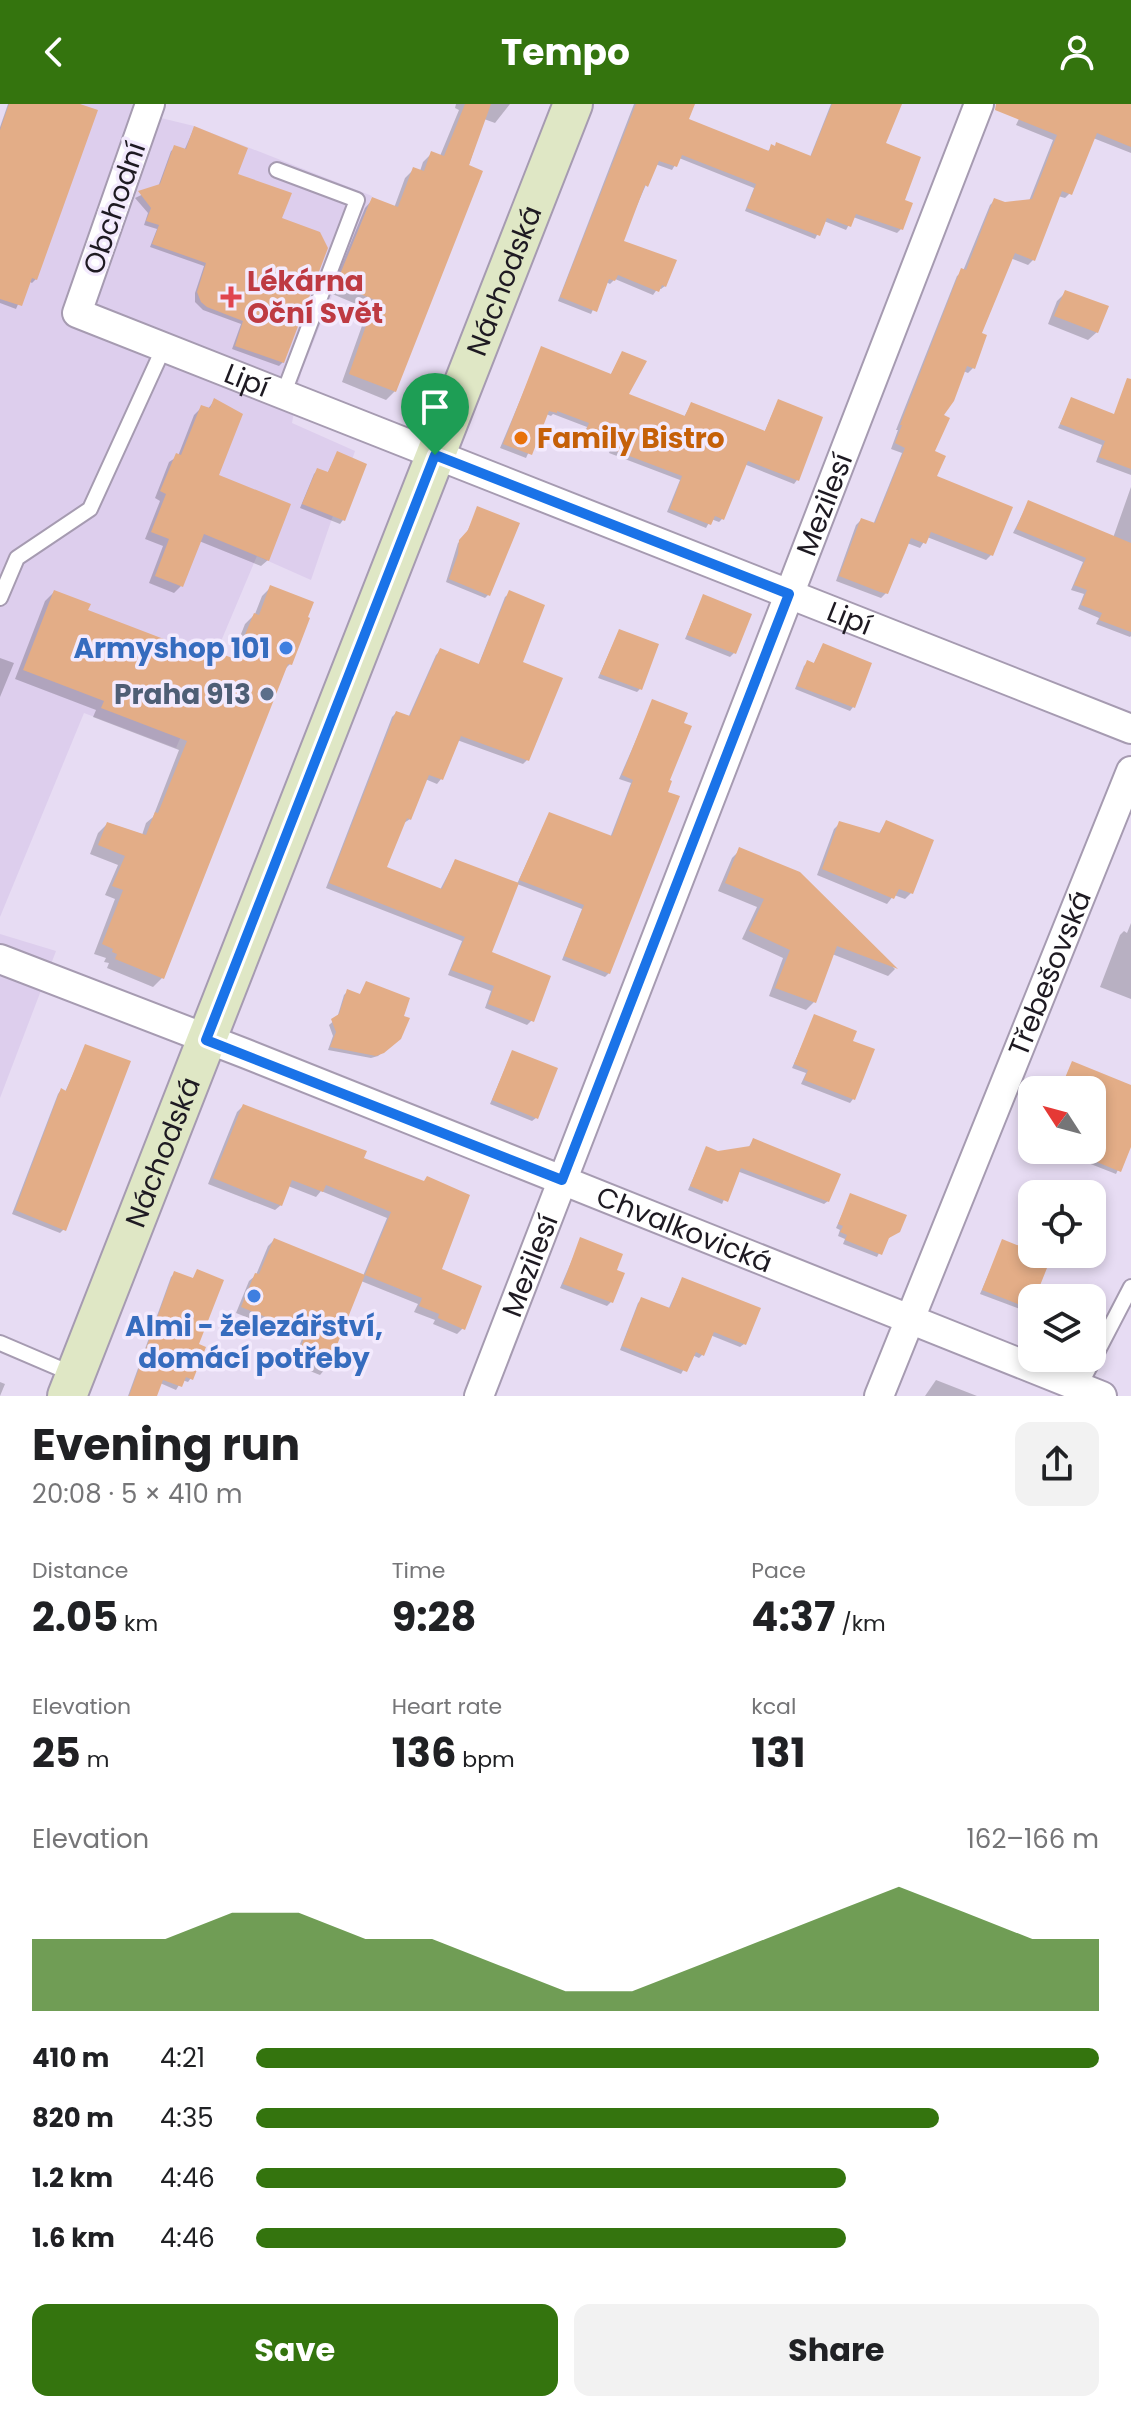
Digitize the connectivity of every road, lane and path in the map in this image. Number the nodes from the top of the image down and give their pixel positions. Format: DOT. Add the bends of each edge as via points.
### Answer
graph roads {
  1 [pos="150,104"];
  2 [pos="573,104"];
  3 [pos="979,104"];
  4 [pos="277,170"];
  5 [pos="77,313"];
  6 [pos="164,347"];
  7 [pos="283,395"];
  8 [pos="435,455"];
  9 [pos="789,594"];
  10 [pos="0,598"];
  11 [pos="1131,729"];
  12 [pos="1131,771"];
  13 [pos="0,959"];
  14 [pos="206,1040"];
  15 [pos="562,1180"];
  16 [pos="1131,1287"];
  17 [pos="910,1320"];
  18 [pos="0,1343"];
  19 [pos="71,1385"];
  20 [pos="1091,1391"];
  21 [pos="479,1396"];
  22 [pos="879,1396"];
  1 -- 5 [label="street, Obchodní"];
  2 -- 8 [label="main road, Náchodská"];
  3 -- 9 [label="street, Mezilesí"];
  4 -- 7 [label="lane" via="357,200"];
  5 -- 6 [label="street, Lipí"];
  6 -- 7 [label="street, Lipí"];
  6 -- 10 [label="lane" via="90,509 17,558"];
  7 -- 8 [label="street, Lipí"];
  8 -- 9 [label="street, Lipí"];
  8 -- 14 [label="main road, Náchodská"];
  9 -- 11 [label="street, Lipí"];
  9 -- 15 [label="street, Mezilesí"];
  12 -- 17 [label="street, Třebešovská"];
  13 -- 14 [label="street, Chvalkovická"];
  14 -- 15 [label="street, Chvalkovická"];
  14 -- 19 [label="main road, Náchodská"];
  15 -- 17 [label="street, Chvalkovická"];
  15 -- 21 [label="street, Mezilesí"];
  16 -- 20 [label="lane"];
  17 -- 20 [label="street, Chvalkovická"];
  17 -- 22 [label="street, Třebešovská"];
  18 -- 19 [label="lane"];
}
